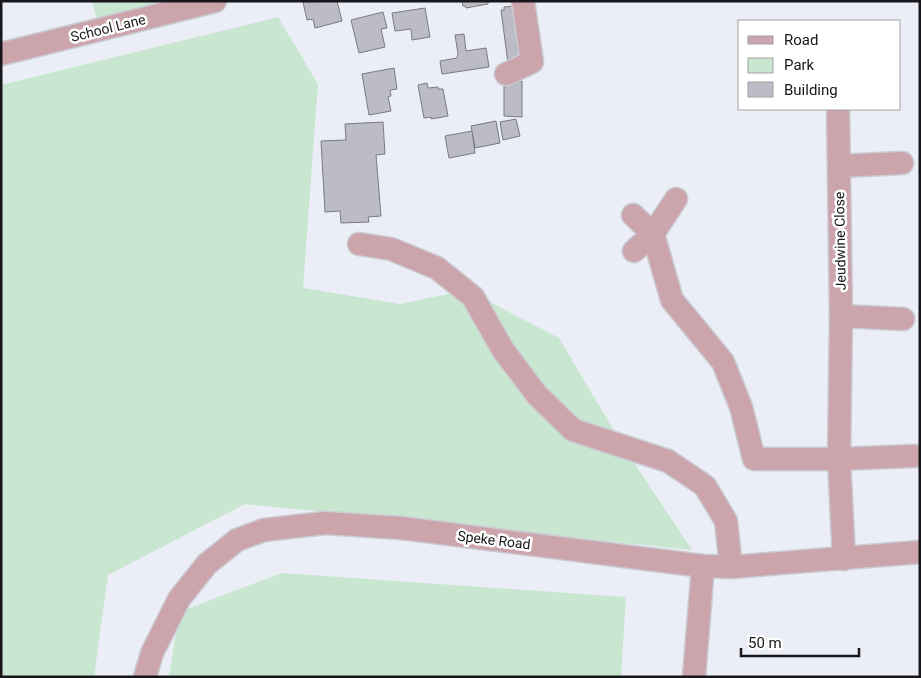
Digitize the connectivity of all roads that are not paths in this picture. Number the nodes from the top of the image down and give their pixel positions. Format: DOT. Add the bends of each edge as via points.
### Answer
graph roads {
  1 [pos="215,1"];
  2 [pos="524,1"];
  3 [pos="1,54"];
  4 [pos="506,74"];
  5 [pos="838,110"];
  6 [pos="902,163"];
  7 [pos="839,166"];
  8 [pos="676,200"];
  9 [pos="633,215"];
  10 [pos="653,234"];
  11 [pos="359,244"];
  12 [pos="634,251"];
  13 [pos="841,316"];
  14 [pos="904,319"];
  15 [pos="914,456"];
  16 [pos="840,459"];
  17 [pos="920,552"];
  18 [pos="844,559"];
  19 [pos="703,566"];
  20 [pos="731,567"];
  21 [pos="145,677"];
  22 [pos="694,677"];
  1 -- 3 [label="street, School Lane"];
  2 -- 4 [label="street" via="532,62"];
  5 -- 7 [label="street, Jeudwine Close"];
  6 -- 7 [label="street"];
  7 -- 13 [label="street, Jeudwine Close"];
  8 -- 10 [label="street"];
  9 -- 10 [label="street"];
  10 -- 12 [label="street"];
  10 -- 16 [label="street" via="672,300 723,362 741,407 754,459"];
  11 -- 20 [label="street" via="390,249 437,268 473,297 504,350 537,395 572,430 668,461 705,486 726,521"];
  13 -- 14 [label="street"];
  13 -- 16 [label="street, Jeudwine Close"];
  15 -- 16 [label="street"];
  16 -- 18 [label="street, Jeudwine Close"];
  17 -- 18 [label="street, Speke Road"];
  18 -- 20 [label="street, Speke Road"];
  19 -- 20 [label="street, Speke Road"];
  19 -- 21 [label="street, Speke Road" via="401,528 325,523 264,530 237,540 207,564 179,599 152,653"];
  19 -- 22 [label="street"];
}
